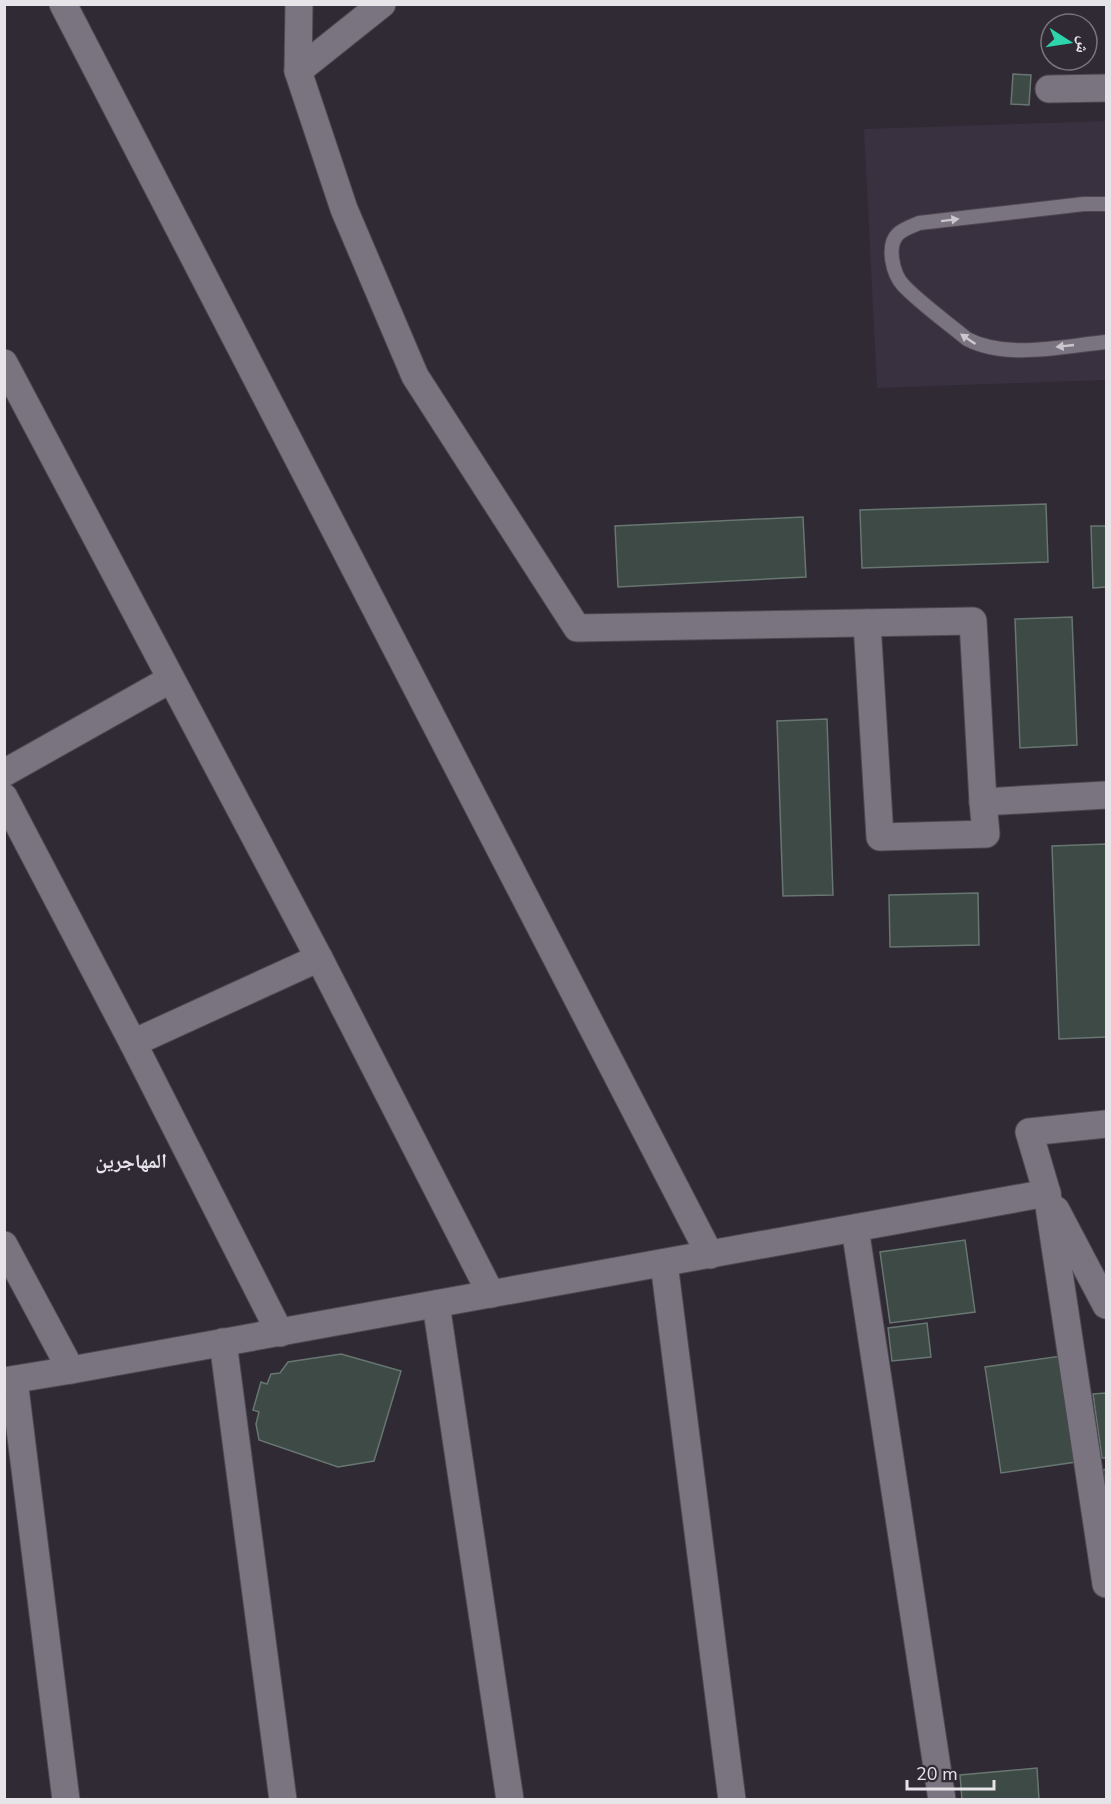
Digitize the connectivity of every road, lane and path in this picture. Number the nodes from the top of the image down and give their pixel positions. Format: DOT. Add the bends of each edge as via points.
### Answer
graph roads {
  1 [pos="63,4"];
  2 [pos="299,4"];
  3 [pos="382,4"];
  4 [pos="298,71"];
  5 [pos="1107,88"];
  6 [pos="1049,89"];
  7 [pos="1107,204"];
  8 [pos="1107,342"];
  9 [pos="4,363"];
  10 [pos="867,623"];
  11 [pos="171,679"];
  12 [pos="4,773"];
  13 [pos="1107,795"];
  14 [pos="4,796"];
  15 [pos="983,802"];
  16 [pos="319,958"];
  17 [pos="133,1043"];
  18 [pos="1107,1125"];
  19 [pos="1047,1193"];
  20 [pos="855,1228"];
  21 [pos="4,1245"];
  22 [pos="710,1255"];
  23 [pos="664,1263"];
  24 [pos="491,1294"];
  25 [pos="436,1304"];
  26 [pos="1107,1305"];
  27 [pos="280,1333"];
  28 [pos="223,1342"];
  29 [pos="71,1371"];
  30 [pos="9,1380"];
  31 [pos="1107,1584"];
  32 [pos="66,1800"];
  33 [pos="283,1800"];
  34 [pos="510,1800"];
  35 [pos="732,1800"];
  36 [pos="942,1800"];
  1 -- 22 [label="street"];
  2 -- 4 [label="street"];
  3 -- 4 [label="street"];
  4 -- 10 [label="street" via="344,209 415,376 577,628"];
  5 -- 6 [label="street"];
  8 -- 7 [label="lane, one-way" via="1024,350 979,345 902,284 892,262 893,242 899,233 919,224"];
  9 -- 11 [label="street"];
  10 -- 15 [label="street" via="973,621"];
  10 -- 15 [label="street" via="880,837 986,834"];
  11 -- 12 [label="street"];
  11 -- 16 [label="street"];
  13 -- 15 [label="street"];
  14 -- 17 [label="street"];
  16 -- 17 [label="street"];
  16 -- 24 [label="street"];
  17 -- 27 [label="street"];
  18 -- 19 [label="street" via="1029,1132"];
  19 -- 20 [label="street"];
  19 -- 26 [label="street"];
  19 -- 31 [label="street"];
  20 -- 22 [label="street"];
  20 -- 36 [label="street"];
  21 -- 29 [label="street"];
  22 -- 23 [label="street"];
  23 -- 24 [label="street"];
  23 -- 35 [label="street"];
  24 -- 25 [label="street"];
  25 -- 27 [label="street"];
  25 -- 34 [label="street"];
  27 -- 28 [label="street"];
  28 -- 29 [label="street"];
  28 -- 33 [label="street"];
  29 -- 30 [label="street"];
  30 -- 32 [label="street"];
}
